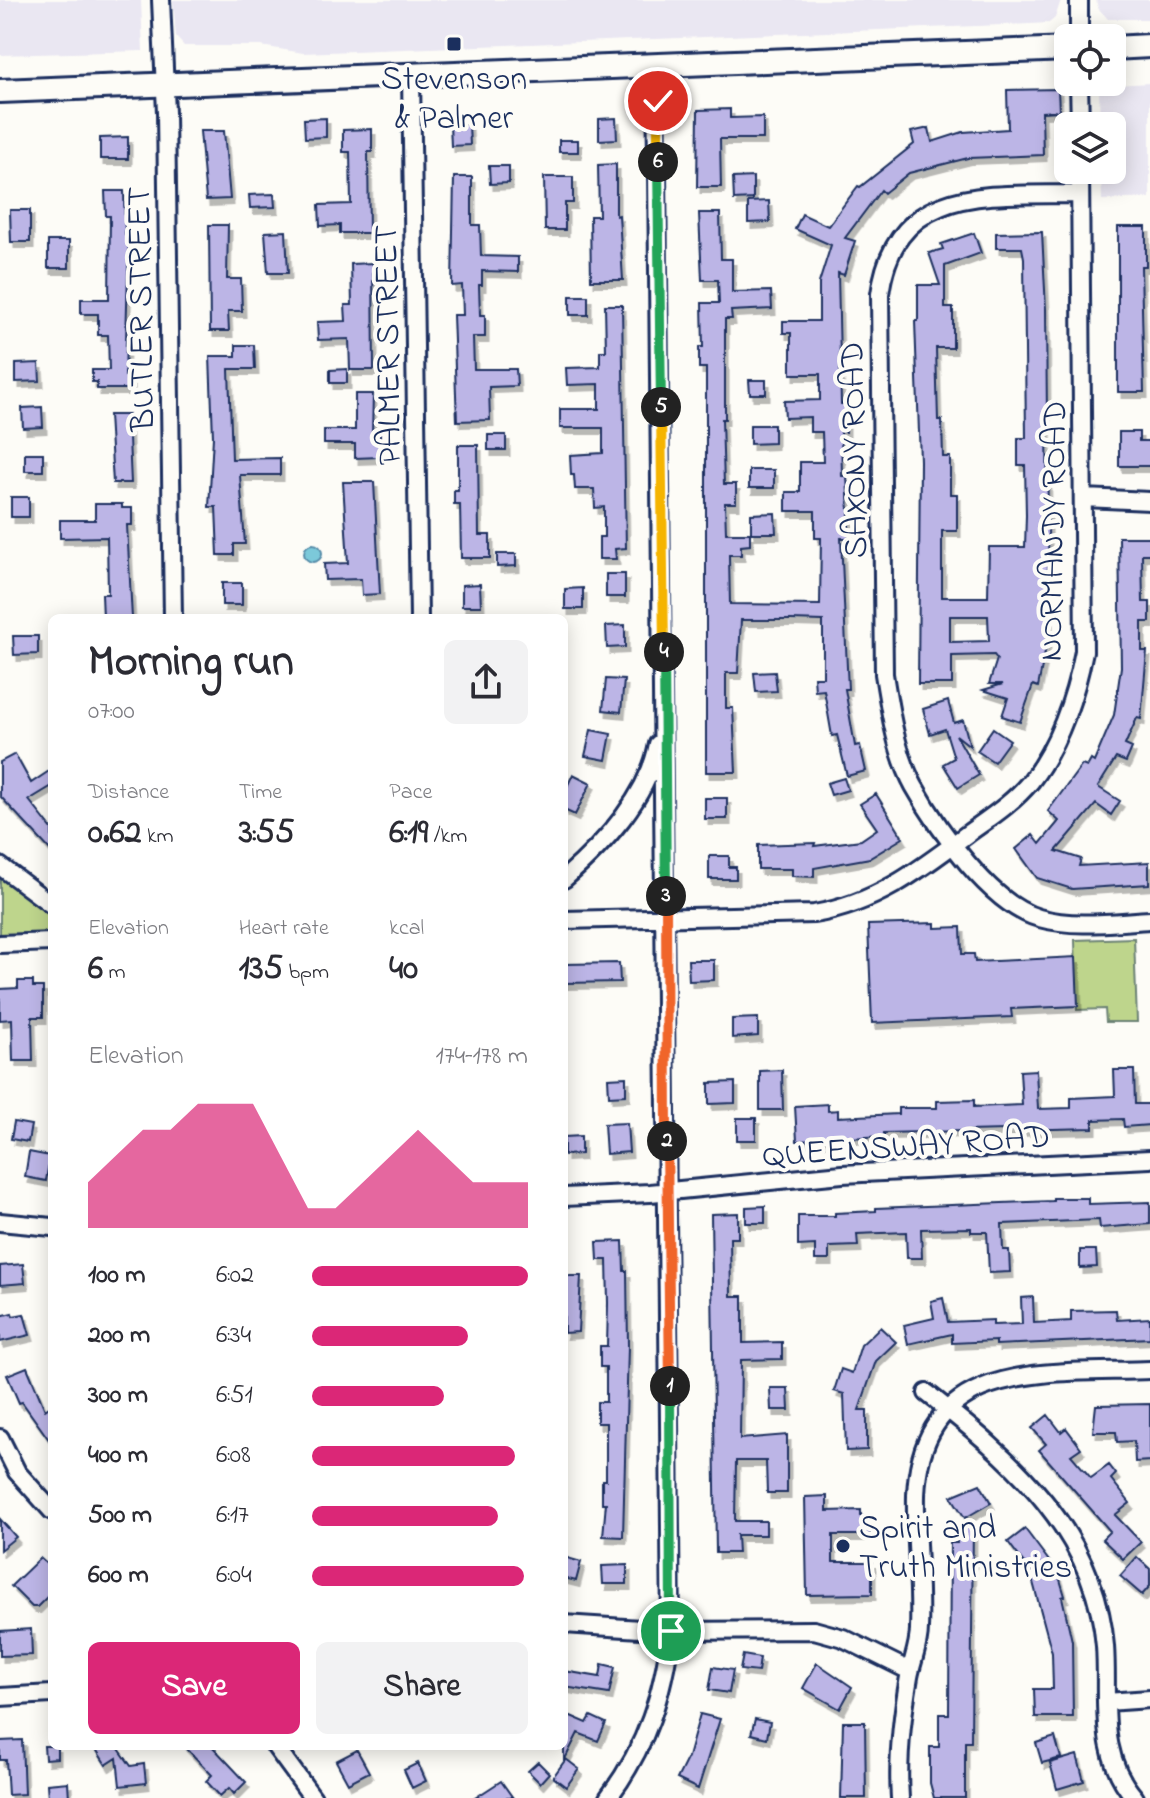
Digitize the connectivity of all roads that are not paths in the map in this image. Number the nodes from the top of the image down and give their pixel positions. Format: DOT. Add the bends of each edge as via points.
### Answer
graph roads {
  1 [pos="161,0"];
  2 [pos="1079,0"];
  3 [pos="1079,24"];
  4 [pos="1150,46"];
  5 [pos="1126,47"];
  6 [pos="1054,50"];
  7 [pos="656,64"];
  8 [pos="411,75"];
  9 [pos="164,84"];
  10 [pos="0,91"];
  11 [pos="1080,184"];
  12 [pos="1080,194"];
  13 [pos="1084,498"];
  14 [pos="1150,501"];
  15 [pos="173,614"];
  16 [pos="420,614"];
  17 [pos="665,703"];
  18 [pos="954,844"];
  19 [pos="0,866"];
  20 [pos="568,876"];
  21 [pos="48,902"];
  22 [pos="666,915"];
  23 [pos="568,920"];
  24 [pos="1150,920"];
  25 [pos="48,942"];
  26 [pos="0,944"];
  27 [pos="1150,1159"];
  28 [pos="667,1192"];
  29 [pos="568,1197"];
  30 [pos="0,1222"];
  31 [pos="48,1227"];
  32 [pos="1150,1370"];
  33 [pos="927,1393"];
  34 [pos="948,1409"];
  35 [pos="0,1438"];
  36 [pos="48,1507"];
  37 [pos="568,1624"];
  38 [pos="671,1631"];
  39 [pos="910,1671"];
  40 [pos="48,1694"];
  41 [pos="0,1697"];
  42 [pos="1150,1699"];
  43 [pos="1106,1702"];
  44 [pos="278,1750"];
  45 [pos="313,1798"];
  46 [pos="608,1798"];
  47 [pos="900,1798"];
  48 [pos="1135,1798"];
  1 -- 9 [label="street, BUTLER STREET"];
  2 -- 3 [label="street"];
  4 -- 5 [label="main road"];
  6 -- 7 [label="main road"];
  7 -- 8 [label="main road"];
  7 -- 17 [label="street"];
  8 -- 9 [label="main road"];
  8 -- 16 [label="street, PALMER STREET"];
  9 -- 10 [label="main road"];
  9 -- 15 [label="street, BUTLER STREET"];
  11 -- 12 [label="street, NORMANDY ROAD"];
  12 -- 13 [label="street, NORMANDY ROAD"];
  12 -- 18 [label="street, SAXONY ROAD" via="952,201 923,213 904,230 882,274 884,674 896,736 914,786"];
  13 -- 14 [label="street"];
  13 -- 18 [label="street, NORMANDY ROAD" via="1084,651 1067,717 1031,781"];
  17 -- 20 [label="street" via="655,761 641,788 601,847"];
  17 -- 22 [label="street"];
  18 -- 22 [label="street, NORMANDY ROAD" via="876,896 833,911"];
  18 -- 24 [label="street, SAXONY ROAD" via="995,892 1022,912 1061,922"];
  19 -- 21 [label="street"];
  22 -- 23 [label="street, NORMANDY ROAD"];
  22 -- 28 [label="street"];
  25 -- 26 [label="street"];
  27 -- 28 [label="street, QUEENSWAY ROAD" via="842,1174"];
  28 -- 29 [label="street, QUEENSWAY ROAD"];
  28 -- 38 [label="street"];
  30 -- 31 [label="street"];
  32 -- 34 [label="street" via="999,1380 970,1391"];
  33 -- 34 [label="street"];
  34 -- 39 [label="street" via="924,1449 918,1477 919,1630"];
  34 -- 43 [label="street" via="1045,1501 1069,1531 1100,1614"];
  35 -- 36 [label="street" via="17,1472"];
  37 -- 38 [label="street"];
  38 -- 39 [label="street" via="814,1630 843,1638"];
  38 -- 46 [label="street" via="654,1717 635,1760"];
  39 -- 47 [label="street" via="900,1741"];
  40 -- 41 [label="street"];
  42 -- 43 [label="street"];
  43 -- 48 [label="street" via="1113,1766"];
  44 -- 45 [label="street"];
}
